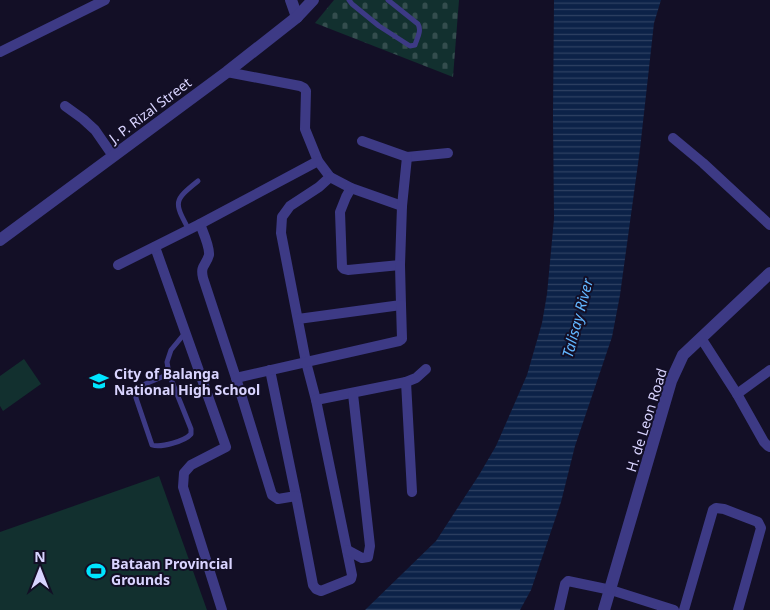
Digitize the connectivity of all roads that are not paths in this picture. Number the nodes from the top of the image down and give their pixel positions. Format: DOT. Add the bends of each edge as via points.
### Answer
graph roads {
  1 [pos="105,0"];
  2 [pos="291,0"];
  3 [pos="313,0"];
  4 [pos="348,0"];
  5 [pos="388,0"];
  6 [pos="297,17"];
  7 [pos="0,52"];
  8 [pos="227,72"];
  9 [pos="66,106"];
  10 [pos="673,138"];
  11 [pos="362,141"];
  12 [pos="448,153"];
  13 [pos="113,156"];
  14 [pos="407,157"];
  15 [pos="318,161"];
  16 [pos="330,177"];
  17 [pos="198,181"];
  18 [pos="351,188"];
  19 [pos="402,206"];
  20 [pos="200,224"];
  21 [pos="770,226"];
  22 [pos="189,230"];
  23 [pos="0,240"];
  24 [pos="155,247"];
  25 [pos="118,265"];
  26 [pos="400,265"];
  27 [pos="770,273"];
  28 [pos="401,305"];
  29 [pos="298,318"];
  30 [pos="186,333"];
  31 [pos="701,338"];
  32 [pos="306,362"];
  33 [pos="426,369"];
  34 [pos="270,370"];
  35 [pos="770,370"];
  36 [pos="169,374"];
  37 [pos="236,378"];
  38 [pos="406,382"];
  39 [pos="353,394"];
  40 [pos="737,394"];
  41 [pos="316,400"];
  42 [pos="770,447"];
  43 [pos="412,492"];
  44 [pos="296,496"];
  45 [pos="347,550"];
  46 [pos="611,590"];
  47 [pos="222,610"];
  48 [pos="559,610"];
  49 [pos="604,610"];
  50 [pos="674,610"];
  51 [pos="684,610"];
  52 [pos="738,610"];
  1 -- 7 [label="street"];
  2 -- 6 [label="street"];
  3 -- 6 [label="street, J. P. Rizal Street"];
  4 -- 5 [label="lane" via="378,26 415,46 420,27"];
  6 -- 8 [label="street, J. P. Rizal Street"];
  8 -- 13 [label="street, J. P. Rizal Street"];
  8 -- 15 [label="street" via="304,88 305,129"];
  9 -- 13 [label="street" via="95,130"];
  10 -- 21 [label="street"];
  11 -- 14 [label="street"];
  12 -- 14 [label="street"];
  13 -- 23 [label="street, J. P. Rizal Street"];
  14 -- 19 [label="street"];
  15 -- 16 [label="street"];
  15 -- 20 [label="street"];
  16 -- 18 [label="street"];
  16 -- 29 [label="street" via="290,206 282,218"];
  17 -- 22 [label="lane" via="183,193 178,204"];
  18 -- 19 [label="street"];
  18 -- 26 [label="street" via="340,212 342,267 348,270"];
  19 -- 26 [label="street"];
  20 -- 22 [label="street"];
  20 -- 37 [label="street" via="209,248 201,271 202,278"];
  22 -- 24 [label="street"];
  24 -- 25 [label="street"];
  24 -- 30 [label="street"];
  26 -- 28 [label="street"];
  27 -- 31 [label="street, H. de Leon Road"];
  28 -- 29 [label="street"];
  28 -- 32 [label="street" via="402,339 399,341"];
  29 -- 32 [label="street"];
  30 -- 36 [label="lane" via="171,350 167,362"];
  30 -- 47 [label="street" via="226,447 191,465 184,473 183,487"];
  31 -- 40 [label="street"];
  31 -- 46 [label="street, H. de Leon Road" via="683,355 671,381"];
  32 -- 34 [label="street"];
  32 -- 41 [label="street"];
  33 -- 38 [label="street"];
  34 -- 37 [label="street"];
  34 -- 44 [label="street"];
  35 -- 40 [label="street"];
  36 -- 36 [label="lane" via="135,390 155,446 181,440 191,434"];
  37 -- 44 [label="street" via="272,495 278,499"];
  38 -- 39 [label="street"];
  38 -- 43 [label="street"];
  39 -- 41 [label="street"];
  39 -- 45 [label="street" via="370,546 368,557 362,558"];
  40 -- 42 [label="street"];
  41 -- 45 [label="street"];
  44 -- 45 [label="street" via="316,589 321,591 351,578"];
  46 -- 48 [label="street" via="568,582"];
  46 -- 49 [label="street, H. de Leon Road"];
  46 -- 50 [label="street"];
  51 -- 52 [label="street" via="713,510 719,508 758,522 761,528"];
}
